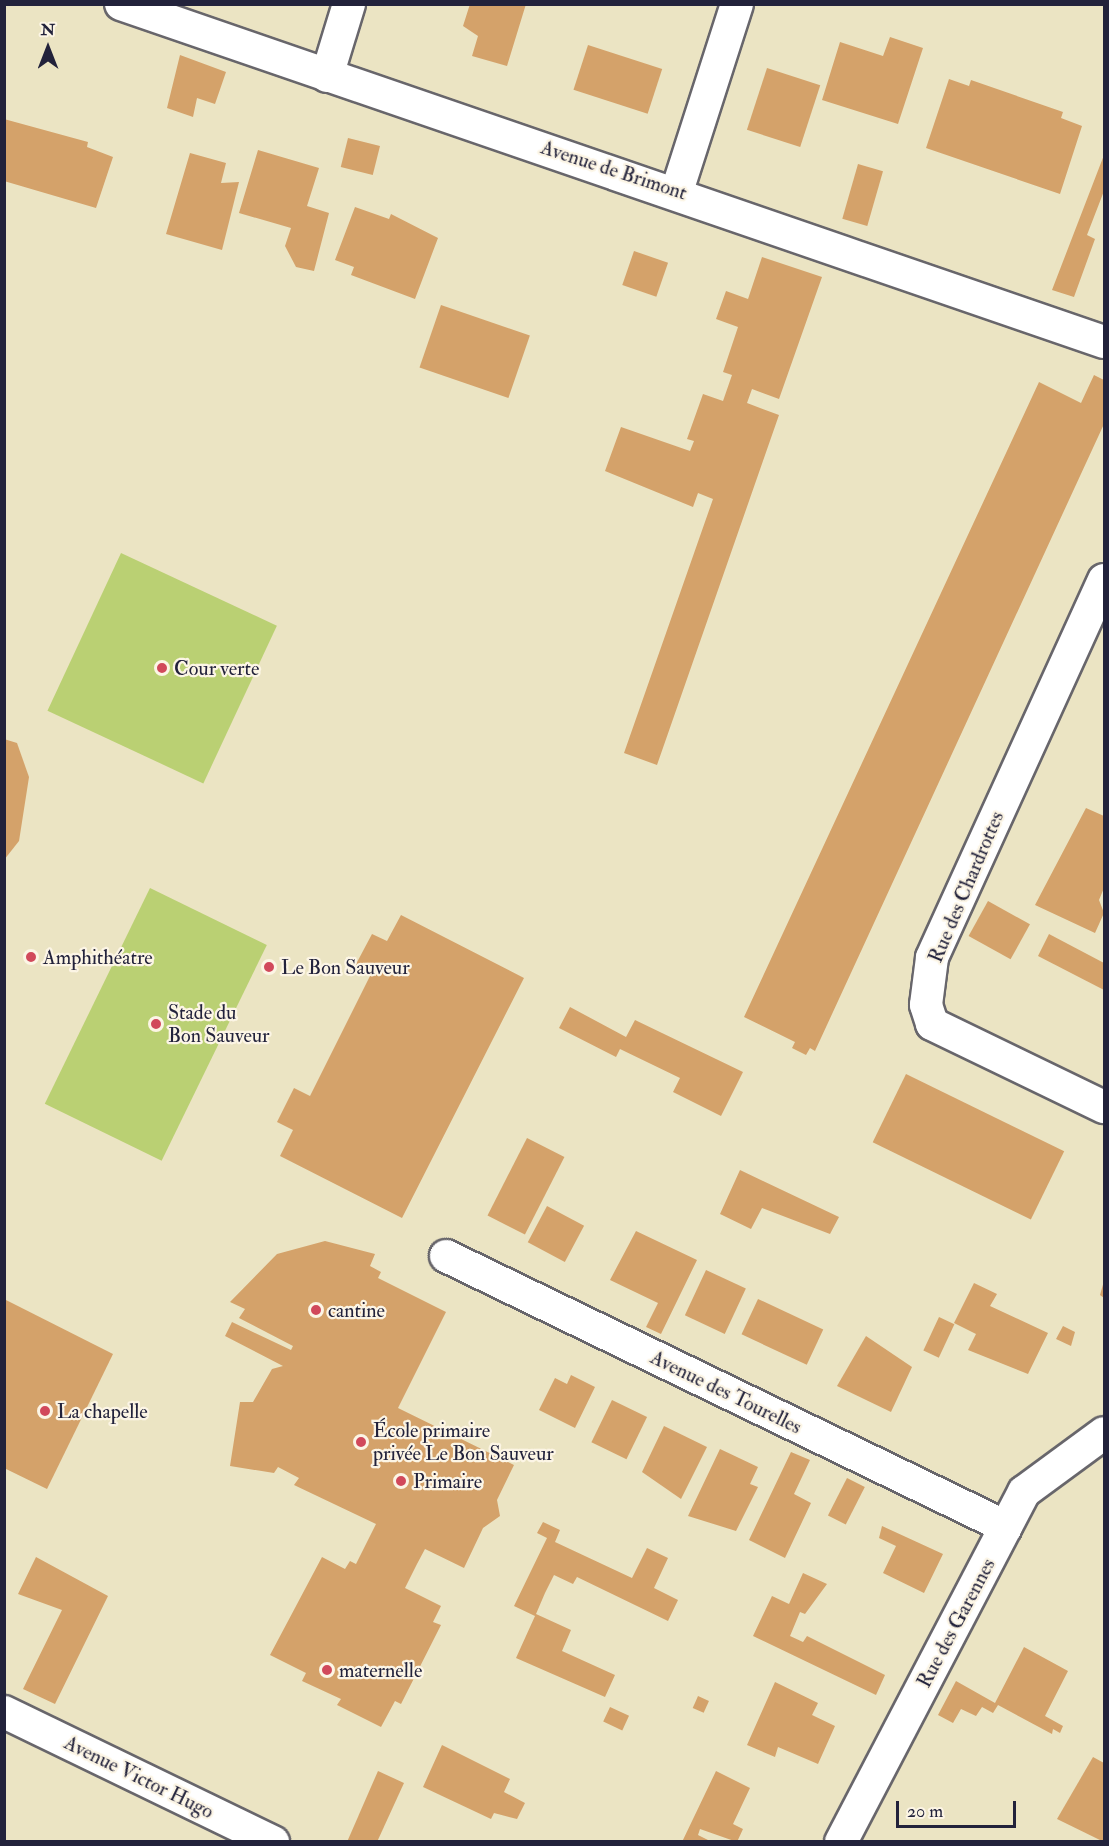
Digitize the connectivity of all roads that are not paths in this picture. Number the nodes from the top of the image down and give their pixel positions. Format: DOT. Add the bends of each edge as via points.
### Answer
graph roads {
  1 [pos="121,4"];
  2 [pos="349,4"];
  3 [pos="737,4"];
  4 [pos="327,76"];
  5 [pos="677,191"];
  6 [pos="1104,342"];
  7 [pos="1104,580"];
  8 [pos="1104,1107"];
  9 [pos="446,1256"];
  10 [pos="1104,1433"];
  11 [pos="1006,1527"];
  12 [pos="4,1712"];
  13 [pos="273,1842"];
  14 [pos="841,1842"];
  1 -- 4 [label="street, Avenue de Brimont"];
  2 -- 4 [label="street"];
  3 -- 5 [label="street"];
  4 -- 5 [label="street, Avenue de Brimont"];
  5 -- 6 [label="street, Avenue de Brimont"];
  7 -- 8 [label="street, Rue des Chardrottes" via="932,957 926,1005 932,1024"];
  9 -- 11 [label="street, Avenue des Tourelles"];
  10 -- 11 [label="street, Rue des Garennes" via="1024,1492"];
  11 -- 14 [label="street, Rue des Garennes"];
  12 -- 13 [label="street, Avenue Victor Hugo"];
}
